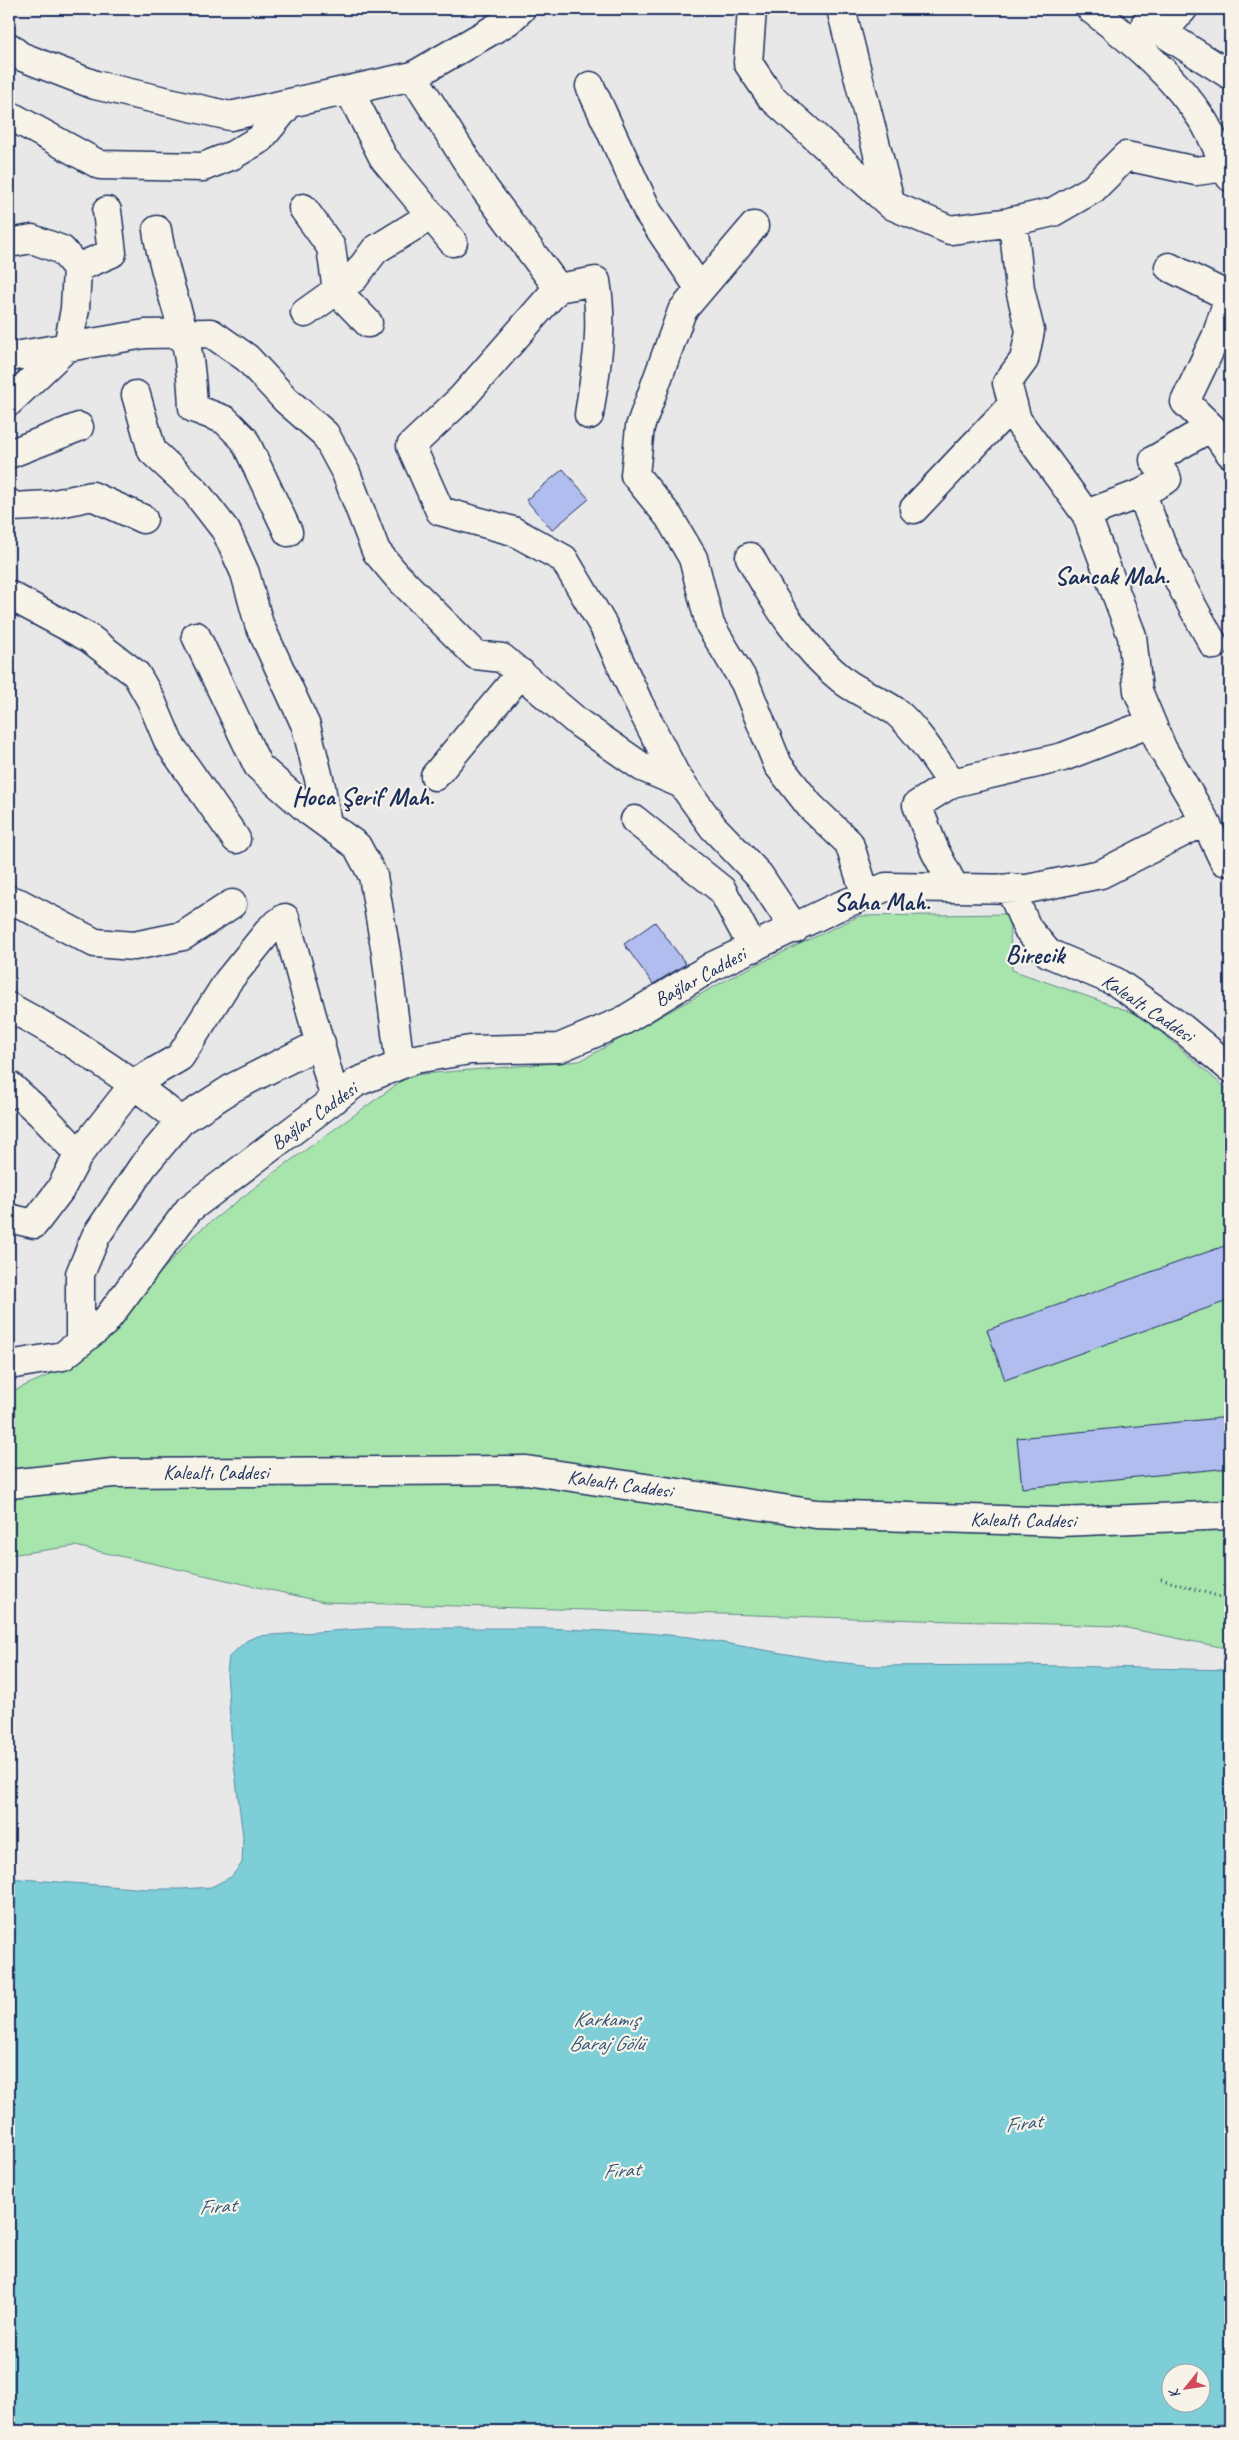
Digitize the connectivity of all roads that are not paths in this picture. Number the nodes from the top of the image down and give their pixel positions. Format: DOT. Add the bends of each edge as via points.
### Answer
graph roads {
  1 [pos="521,9"];
  2 [pos="752,9"];
  3 [pos="841,9"];
  4 [pos="1091,9"];
  5 [pos="1183,9"];
  6 [pos="9,47"];
  7 [pos="1230,74"];
  8 [pos="414,76"];
  9 [pos="590,86"];
  10 [pos="349,90"];
  11 [pos="290,103"];
  12 [pos="9,114"];
  13 [pos="1228,172"];
  14 [pos="891,205"];
  15 [pos="303,208"];
  16 [pos="107,211"];
  17 [pos="430,216"];
  18 [pos="1012,221"];
  19 [pos="754,226"];
  20 [pos="158,230"];
  21 [pos="453,242"];
  22 [pos="9,243"];
  23 [pos="1169,267"];
  24 [pos="77,268"];
  25 [pos="558,288"];
  26 [pos="700,289"];
  27 [pos="337,291"];
  28 [pos="1230,297"];
  29 [pos="305,313"];
  30 [pos="368,323"];
  31 [pos="184,332"];
  32 [pos="68,346"];
  33 [pos="9,357"];
  34 [pos="136,396"];
  35 [pos="9,402"];
  36 [pos="1013,404"];
  37 [pos="589,415"];
  38 [pos="79,427"];
  39 [pos="1211,427"];
  40 [pos="1230,453"];
  41 [pos="9,454"];
  42 [pos="1142,493"];
  43 [pos="9,503"];
  44 [pos="914,509"];
  45 [pos="1086,514"];
  46 [pos="143,519"];
  47 [pos="288,532"];
  48 [pos="750,557"];
  49 [pos="9,595"];
  50 [pos="196,636"];
  51 [pos="1214,645"];
  52 [pos="521,674"];
  53 [pos="1151,722"];
  54 [pos="435,776"];
  55 [pos="952,783"];
  56 [pos="682,784"];
  57 [pos="636,820"];
  58 [pos="1205,821"];
  59 [pos="327,824"];
  60 [pos="236,839"];
  61 [pos="1224,861"];
  62 [pos="954,887"];
  63 [pos="1010,888"];
  64 [pos="866,896"];
  65 [pos="9,900"];
  66 [pos="232,904"];
  67 [pos="795,929"];
  68 [pos="753,948"];
  69 [pos="9,1007"];
  70 [pos="321,1044"];
  71 [pos="400,1065"];
  72 [pos="1230,1068"];
  73 [pos="135,1083"];
  74 [pos="9,1085"];
  75 [pos="335,1099"];
  76 [pos="181,1121"];
  77 [pos="79,1154"];
  78 [pos="9,1218"];
  79 [pos="80,1342"];
  80 [pos="9,1364"];
  81 [pos="9,1484"];
  82 [pos="1230,1515"];
  1 -- 8 [label="street" via="508,21"];
  2 -- 14 [label="street" via="748,62 771,97"];
  3 -- 14 [label="street"];
  4 -- 13 [label="street" via="1123,33 1161,69 1204,122"];
  5 -- 7 [label="street" via="1155,27"];
  6 -- 11 [label="street" via="20,56 96,85 230,116"];
  8 -- 10 [label="street"];
  8 -- 25 [label="street" via="484,188"];
  9 -- 26 [label="street" via="648,212"];
  10 -- 11 [label="street"];
  10 -- 17 [label="street" via="383,157"];
  11 -- 12 [label="street" via="260,139 204,167 100,165"];
  13 -- 18 [label="street" via="1196,171 1126,156 1093,189 1069,203 1053,212"];
  14 -- 18 [label="street" via="950,230"];
  15 -- 27 [label="street" via="330,247"];
  16 -- 24 [label="street" via="112,253"];
  17 -- 21 [label="street"];
  17 -- 27 [label="street" via="375,250 354,278"];
  18 -- 36 [label="street" via="1020,289 1030,331 1024,360 1007,382"];
  19 -- 26 [label="street"];
  20 -- 31 [label="street" via="161,259"];
  22 -- 24 [label="street" via="32,239 62,250"];
  23 -- 28 [label="street"];
  24 -- 32 [label="street" via="75,309"];
  25 -- 37 [label="street" via="596,281 600,343"];
  25 -- 56 [label="street" via="462,398 411,446 440,511 512,531 564,559 604,627 639,704"];
  26 -- 64 [label="street" via="682,310 640,427 635,475 669,517 693,558 710,625 745,683 778,765 810,806 849,842"];
  27 -- 29 [label="street"];
  27 -- 30 [label="street"];
  28 -- 39 [label="street" via="1185,402"];
  31 -- 32 [label="street" via="145,334"];
  31 -- 47 [label="street" via="192,372 193,408 225,420 244,439"];
  31 -- 52 [label="street" via="210,333 247,358 286,400 325,434 346,473 376,551 476,655 502,658"];
  32 -- 33 [label="street"];
  32 -- 35 [label="street"];
  34 -- 59 [label="street" via="152,451 195,491 226,531 245,573 259,624 306,726"];
  36 -- 44 [label="street"];
  36 -- 45 [label="street" via="1017,420"];
  38 -- 41 [label="street"];
  39 -- 40 [label="street"];
  39 -- 42 [label="street" via="1154,460 1167,479"];
  42 -- 45 [label="street"];
  42 -- 51 [label="street" via="1155,534"];
  43 -- 46 [label="street" via="12,507 50,505 92,496"];
  45 -- 53 [label="street" via="1132,636 1138,691"];
  48 -- 55 [label="street" via="770,594 808,646 845,682 896,712"];
  49 -- 60 [label="street" via="89,638 136,674 169,743"];
  50 -- 59 [label="street" via="258,766"];
  52 -- 54 [label="street"];
  52 -- 56 [label="street" via="580,724 634,762"];
  53 -- 55 [label="street" via="1063,757"];
  53 -- 58 [label="street" via="1162,748"];
  55 -- 62 [label="street" via="916,806"];
  56 -- 67 [label="street" via="713,827 759,875"];
  57 -- 68 [label="street" via="722,890"];
  58 -- 61 [label="street"];
  58 -- 63 [label="street, Bağlar Caddesi" via="1101,874 1027,889"];
  59 -- 71 [label="street" via="357,846 373,876"];
  62 -- 63 [label="street, Bağlar Caddesi"];
  62 -- 64 [label="street, Bağlar Caddesi" via="886,887"];
  63 -- 72 [label="street, Kalealtı Caddesi" via="1027,928 1048,953 1116,982 1182,1028"];
  64 -- 67 [label="street, Bağlar Caddesi"];
  65 -- 66 [label="street" via="95,942 134,946 183,936"];
  67 -- 68 [label="street, Bağlar Caddesi"];
  68 -- 71 [label="street, Bağlar Caddesi" via="713,966 623,1021 559,1048 470,1050 415,1058"];
  69 -- 73 [label="street"];
  70 -- 73 [label="street" via="285,918 271,928 228,981 180,1057"];
  70 -- 75 [label="street"];
  70 -- 76 [label="street" via="234,1087"];
  71 -- 75 [label="street, Bağlar Caddesi" via="357,1082"];
  73 -- 76 [label="street"];
  73 -- 77 [label="street"];
  74 -- 77 [label="street"];
  75 -- 79 [label="street, Bağlar Caddesi" via="189,1209 104,1323"];
  76 -- 79 [label="street" via="143,1166 96,1236 80,1274"];
  77 -- 78 [label="street" via="60,1190 34,1224"];
  79 -- 80 [label="street, Bağlar Caddesi" via="63,1356"];
  81 -- 82 [label="street, Kalealtı Caddesi" via="114,1473 526,1470 816,1514 1060,1522"];
}
